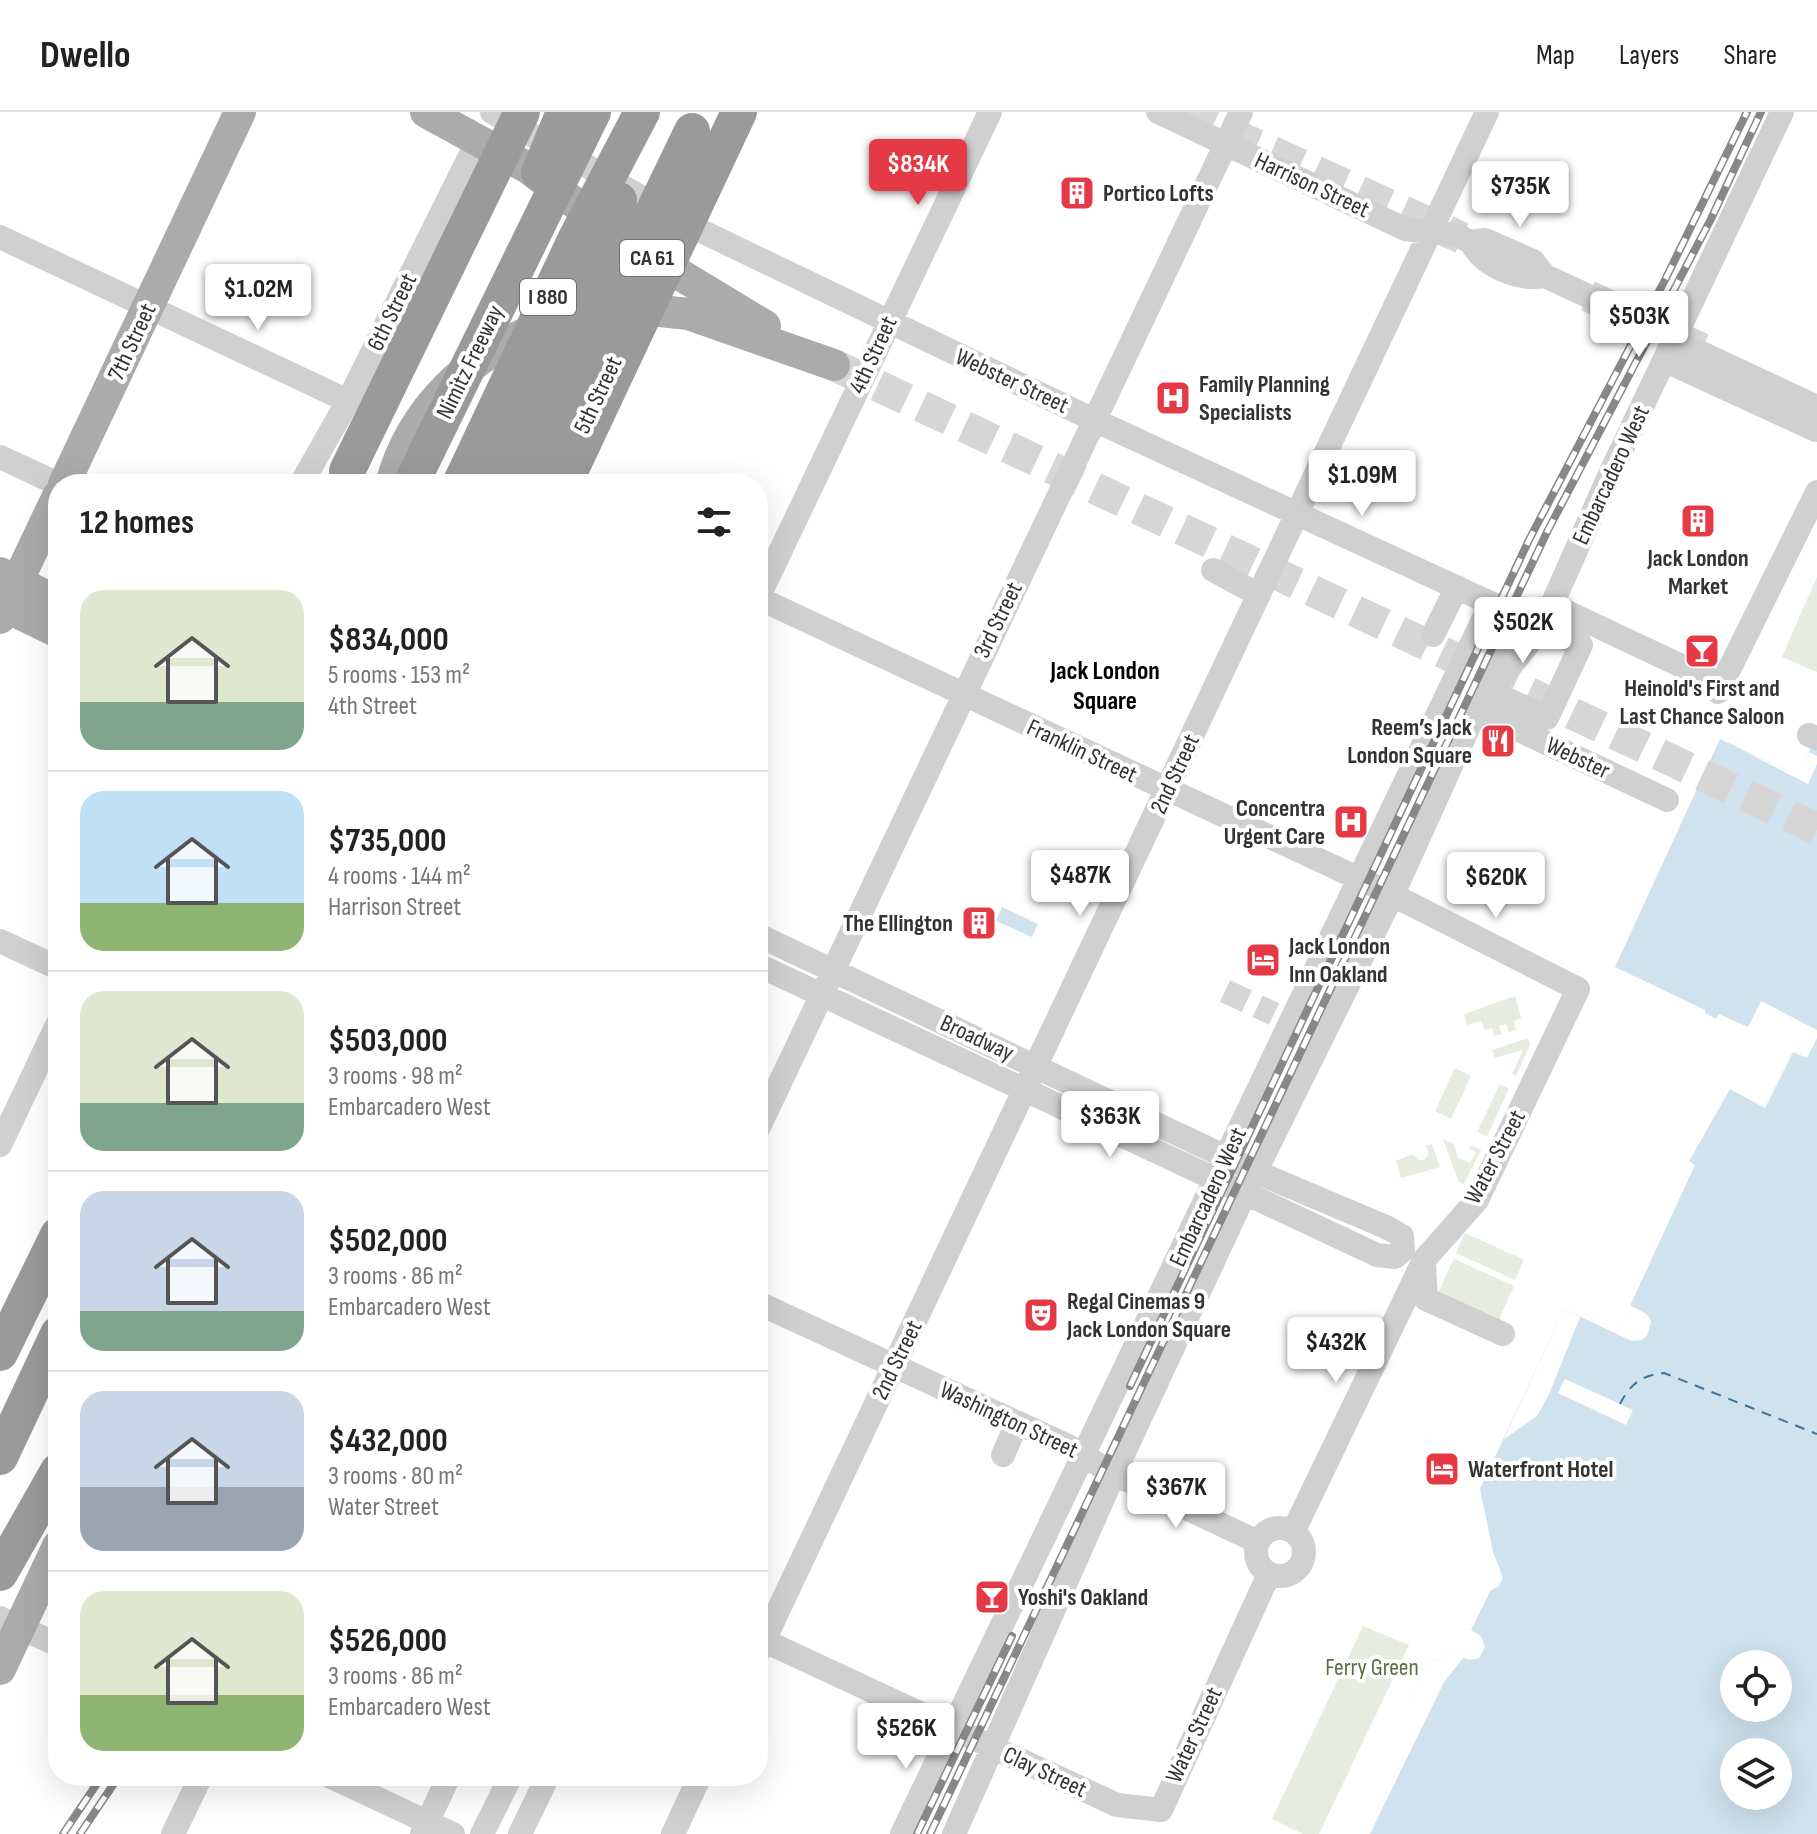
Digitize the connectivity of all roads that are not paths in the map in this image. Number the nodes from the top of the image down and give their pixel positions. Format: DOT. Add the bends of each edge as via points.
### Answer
graph roads {
  1 [pos="240,112"];
  2 [pos="426,112"];
  3 [pos="522,112"];
  4 [pos="564,112"];
  5 [pos="593,112"];
  6 [pos="642,112"];
  7 [pos="654,112"];
  8 [pos="729,112"];
  9 [pos="739,112"];
  10 [pos="753,112"];
  11 [pos="990,112"];
  12 [pos="1158,112"];
  13 [pos="1241,112"];
  14 [pos="1487,112"];
  15 [pos="1782,112"];
  16 [pos="699,118"];
  17 [pos="485,125"];
  18 [pos="1226,144"];
  19 [pos="689,224"];
  20 [pos="1430,232"];
  21 [pos="0,237"];
  22 [pos="149,307"];
  23 [pos="1616,309"];
  24 [pos="889,322"];
  25 [pos="1669,350"];
  26 [pos="348,401"];
  27 [pos="1094,420"];
  28 [pos="1817,424"];
  29 [pos="427,451"];
  30 [pos="2,459"];
  31 [pos="66,474"];
  32 [pos="307,474"];
  33 [pos="346,474"];
  34 [pos="395,474"];
  35 [pos="416,474"];
  36 [pos="465,474"];
  37 [pos="498,474"];
  38 [pos="535,474"];
  39 [pos="565,474"];
  40 [pos="566,474"];
  41 [pos="584,474"];
  42 [pos="48,478"];
  43 [pos="1817,492"];
  44 [pos="1298,514"];
  45 [pos="48,515"];
  46 [pos="1213,570"];
  47 [pos="768,577"];
  48 [pos="1457,587"];
  49 [pos="1259,595"];
  50 [pos="4,597"];
  51 [pos="48,601"];
  52 [pos="768,603"];
  53 [pos="1491,603"];
  54 [pos="1567,612"];
  55 [pos="1519,616"];
  56 [pos="48,626"];
  57 [pos="1542,627"];
  58 [pos="1586,634"];
  59 [pos="1433,635"];
  60 [pos="963,695"];
  61 [pos="1488,701"];
  62 [pos="1542,728"];
  63 [pos="1167,791"];
  64 [pos="1667,800"];
  65 [pos="1360,879"];
  66 [pos="1393,894"];
  67 [pos="768,940"];
  68 [pos="0,941"];
  69 [pos="48,963"];
  70 [pos="768,970"];
  71 [pos="833,970"];
  72 [pos="1578,989"];
  73 [pos="821,995"];
  74 [pos="48,1044"];
  75 [pos="1036,1066"];
  76 [pos="1024,1092"];
  77 [pos="768,1093"];
  78 [pos="0,1145"];
  79 [pos="1227,1157"];
  80 [pos="1255,1170"];
  81 [pos="1216,1182"];
  82 [pos="1245,1193"];
  83 [pos="48,1242"];
  84 [pos="48,1255"];
  85 [pos="1413,1255"];
  86 [pos="768,1308"];
  87 [pos="0,1317"];
  88 [pos="1503,1334"];
  89 [pos="0,1353"];
  90 [pos="48,1355"];
  91 [pos="894,1366"];
  92 [pos="1017,1423"];
  93 [pos="1003,1455"];
  94 [pos="1086,1455"];
  95 [pos="0,1457"];
  96 [pos="1114,1474"];
  97 [pos="48,1489"];
  98 [pos="1293,1532"];
  99 [pos="1258,1542"];
  100 [pos="48,1562"];
  101 [pos="0,1573"];
  102 [pos="1269,1574"];
  103 [pos="10,1622"];
  104 [pos="768,1627"];
  105 [pos="48,1640"];
  106 [pos="768,1648"];
  107 [pos="0,1669"];
  108 [pos="953,1729"];
  109 [pos="993,1748"];
  110 [pos="196,1786"];
  111 [pos="347,1786"];
  112 [pos="444,1786"];
  113 [pos="506,1786"];
  114 [pos="543,1786"];
  115 [pos="695,1786"];
  116 [pos="1161,1810"];
  117 [pos="425,1828"];
  118 [pos="173,1834"];
  119 [pos="453,1834"];
  120 [pos="482,1834"];
  121 [pos="520,1834"];
  122 [pos="673,1834"];
  123 [pos="902,1834"];
  124 [pos="954,1834"];
  1 -- 22 [label="main road, 7th Street"];
  2 -- 17 [label="main road, Webster Street / CA 61"];
  3 -- 33 [label="highway, bridge"];
  4 -- 29 [label="highway, bridge"];
  5 -- 29 [label="highway, Nimitz Freeway / I 880, bridge"];
  6 -- 36 [label="highway, Nimitz Freeway / I 880, bridge"];
  7 -- 37 [label="highway, bridge"];
  8 -- 19 [label="street"];
  9 -- 40 [label="highway, bridge"];
  10 -- 19 [label="street"];
  11 -- 24 [label="street, 4th Street"];
  12 -- 18 [label="street, Harrison Street"];
  13 -- 18 [label="street, 3rd Street"];
  14 -- 20 [label="street, 2nd Street"];
  15 -- 25 [label="street, Embarcadero West"];
  16 -- 38 [label="highway, bridge"];
  17 -- 19 [label="street, Webster Street"];
  17 -- 26 [label="street, 6th Street"];
  17 -- 34 [label="main road, Webster Street / CA 61" via="528,168 628,243 834,365 688,314 626,307 586,312 527,332 462,370 418,423"];
  18 -- 20 [label="street, Harrison Street" via="1405,229"];
  18 -- 27 [label="street, 3rd Street"];
  19 -- 24 [label="street, Webster Street"];
  20 -- 23 [label="street, Harrison Street" via="1485,240"];
  20 -- 44 [label="street, 2nd Street"];
  21 -- 22 [label="street"];
  22 -- 26 [label="street"];
  22 -- 31 [label="main road, 7th Street"];
  24 -- 27 [label="street, Webster Street"];
  24 -- 47 [label="street, 4th Street"];
  25 -- 28 [label="street"];
  25 -- 57 [label="street, Embarcadero West"];
  26 -- 32 [label="street, 6th Street"];
  27 -- 44 [label="street, Webster Street"];
  27 -- 60 [label="street, 3rd Street"];
  29 -- 35 [label="highway, Nimitz Freeway / I 880"];
  30 -- 42 [label="street"];
  39 -- 41 [label="street, 5th Street" via="624,340 631,335 645,345"];
  43 -- 58 [label="street" via="1720,689"];
  44 -- 48 [label="street, Webster Street"];
  44 -- 49 [label="street, 2nd Street"];
  45 -- 50 [label="main road"];
  46 -- 49 [label="street"];
  48 -- 53 [label="street, Webster Street"];
  48 -- 59 [label="street"];
  49 -- 63 [label="street, 2nd Street"];
  50 -- 51 [label="main road"];
  50 -- 56 [label="main road"];
  52 -- 60 [label="street, Franklin Street"];
  53 -- 55 [label="street, Webster Street"];
  53 -- 65 [label="street, Embarcadero West"];
  54 -- 58 [label="street"];
  55 -- 57 [label="street, Webster Street"];
  55 -- 61 [label="street, Embarcadero West" via="1496,664"];
  57 -- 58 [label="street, Webster Street"];
  57 -- 61 [label="street, Embarcadero West"];
  58 -- 62 [label="street"];
  60 -- 63 [label="street, Franklin Street"];
  60 -- 71 [label="street, 3rd Street"];
  61 -- 62 [label="street, Webster"];
  61 -- 66 [label="street, Embarcadero West"];
  62 -- 64 [label="street, Webster"];
  63 -- 65 [label="street, Franklin Street"];
  63 -- 75 [label="street, 2nd Street"];
  65 -- 66 [label="street, Franklin Street"];
  65 -- 79 [label="street, Embarcadero West" via="1283,1018"];
  66 -- 72 [label="street, Franklin Street"];
  66 -- 80 [label="street, Embarcadero West"];
  67 -- 71 [label="street, Broadway"];
  68 -- 69 [label="street"];
  70 -- 73 [label="street, Broadway"];
  71 -- 73 [label="street, 3rd Street"];
  71 -- 75 [label="street, Broadway"];
  72 -- 85 [label="street, Water Street" via="1477,1200"];
  73 -- 76 [label="street, Broadway"];
  73 -- 77 [label="street, 3rd Street"];
  74 -- 78 [label="street"];
  75 -- 76 [label="street, 2nd Street"];
  75 -- 79 [label="street, Broadway"];
  76 -- 81 [label="street, Broadway"];
  76 -- 91 [label="street, 2nd Street"];
  79 -- 80 [label="street, Broadway"];
  79 -- 81 [label="street, Embarcadero West"];
  80 -- 82 [label="street, Embarcadero West"];
  80 -- 85 [label="street, Broadway" via="1386,1227 1402,1236"];
  81 -- 82 [label="street, Broadway"];
  81 -- 94 [label="street, Embarcadero West"];
  82 -- 85 [label="street, Broadway" via="1377,1255"];
  82 -- 96 [label="street, Embarcadero West"];
  83 -- 87 [label="highway"];
  84 -- 89 [label="highway"];
  85 -- 88 [label="street" via="1426,1299"];
  85 -- 98 [label="street, Water Street"];
  86 -- 91 [label="street, Washington Street"];
  90 -- 95 [label="highway"];
  91 -- 92 [label="street, Washington Street"];
  91 -- 104 [label="street, 2nd Street"];
  92 -- 93 [label="street"];
  92 -- 94 [label="street, Washington Street"];
  94 -- 96 [label="street, Washington Street"];
  94 -- 108 [label="street, Embarcadero West"];
  96 -- 99 [label="street, Washington Street"];
  96 -- 109 [label="street, Embarcadero West"];
  97 -- 101 [label="highway"];
  98 -- 99 [label="street" via="1273,1529"];
  98 -- 102 [label="street" via="1305,1551 1301,1566 1283,1577"];
  99 -- 102 [label="street" via="1256,1557"];
  100 -- 103 [label="main road"];
  102 -- 116 [label="street, Water Street"];
  103 -- 105 [label="street"];
  103 -- 107 [label="main road"];
  106 -- 108 [label="street, Clay Street"];
  108 -- 109 [label="street, Clay Street"];
  108 -- 123 [label="street, Embarcadero West"];
  109 -- 116 [label="street, Clay Street" via="1117,1805"];
  109 -- 124 [label="street, Embarcadero West"];
  110 -- 118 [label="street"];
  111 -- 117 [label="street"];
  112 -- 117 [label="street"];
  113 -- 120 [label="street"];
  114 -- 121 [label="street"];
  115 -- 122 [label="street"];
  117 -- 119 [label="street"];
}
